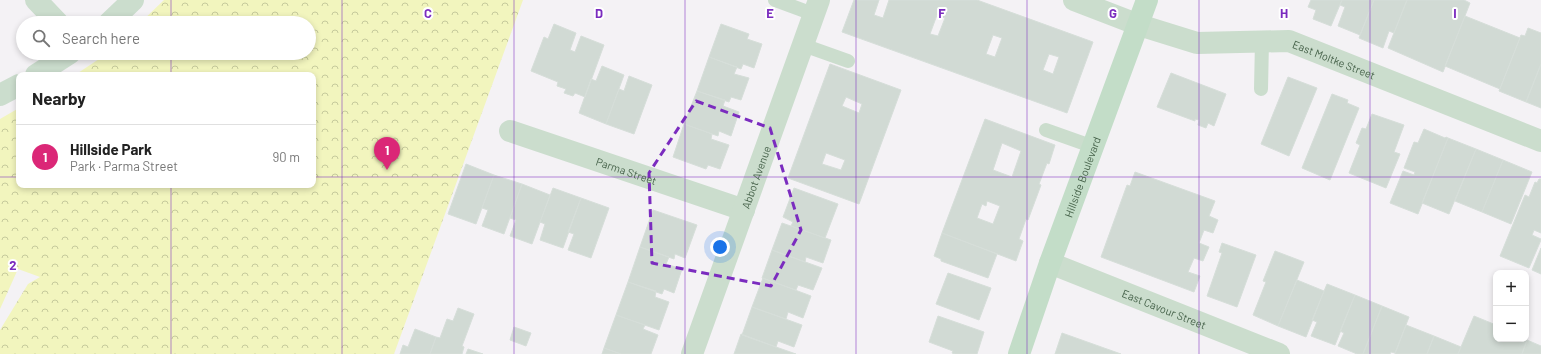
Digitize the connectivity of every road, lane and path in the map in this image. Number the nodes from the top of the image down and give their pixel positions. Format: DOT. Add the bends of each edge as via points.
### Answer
graph roads {
  1 [pos="36,0"];
  2 [pos="133,0"];
  3 [pos="775,0"];
  4 [pos="1074,0"];
  5 [pos="1147,0"];
  6 [pos="816,7"];
  7 [pos="51,16"];
  8 [pos="116,16"];
  9 [pos="1139,25"];
  10 [pos="1262,41"];
  11 [pos="803,45"];
  12 [pos="59,60"];
  13 [pos="848,61"];
  14 [pos="41,72"];
  15 [pos="16,87"];
  16 [pos="1261,89"];
  17 [pos="0,95"];
  18 [pos="1046,130"];
  19 [pos="510,131"];
  20 [pos="1541,141"];
  21 [pos="1094,147"];
  22 [pos="744,210"];
  23 [pos="1050,263"];
  24 [pos="692,354"];
  25 [pos="1019,354"];
  26 [pos="1278,354"];
  1 -- 7 [label="street"];
  2 -- 8 [label="street"];
  3 -- 6 [label="lane"];
  4 -- 9 [label="street, East Moltke Street"];
  5 -- 9 [label="main road, Hillside Boulevard"];
  6 -- 11 [label="street, Abbot Avenue"];
  9 -- 10 [label="street, East Moltke Street" via="1197,43"];
  9 -- 21 [label="main road, Hillside Boulevard"];
  10 -- 16 [label="lane"];
  10 -- 20 [label="street, East Moltke Street" via="1288,41"];
  11 -- 13 [label="lane"];
  11 -- 22 [label="street, Abbot Avenue"];
  12 -- 14 [label="street"];
  15 -- 17 [label="street"];
  18 -- 21 [label="lane"];
  19 -- 22 [label="street, Parma Street"];
  21 -- 23 [label="main road, Hillside Boulevard"];
  22 -- 24 [label="street, Abbot Avenue"];
  23 -- 25 [label="main road, Hillside Boulevard"];
  23 -- 26 [label="street, East Cavour Street"];
}
